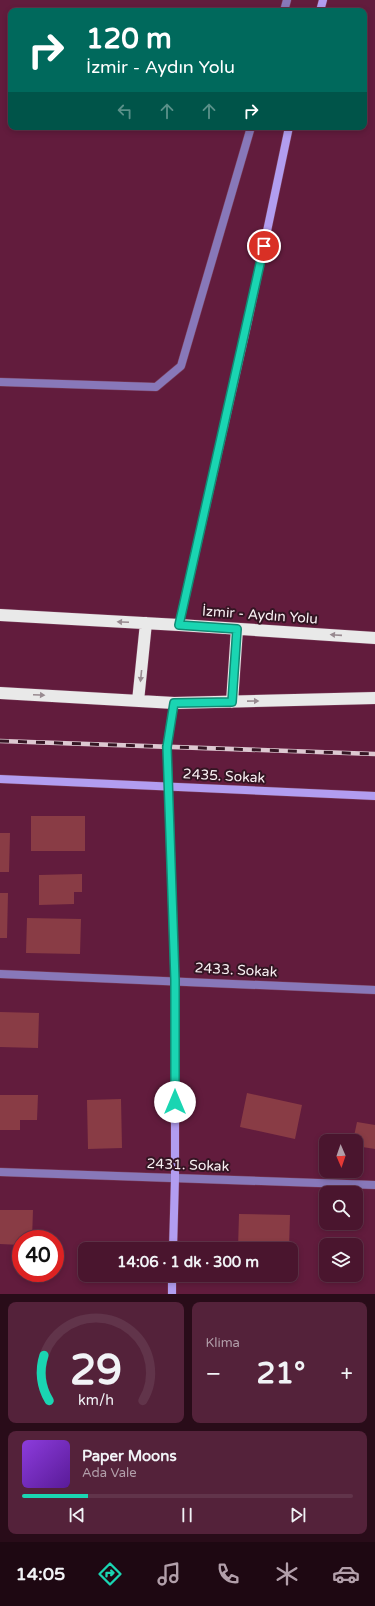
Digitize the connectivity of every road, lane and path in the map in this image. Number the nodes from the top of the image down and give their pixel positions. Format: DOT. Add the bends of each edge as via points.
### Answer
graph roads {
  1 [pos="250,130"];
  2 [pos="288,130"];
  3 [pos="0,382"];
  4 [pos="0,615"];
  5 [pos="146,623"];
  6 [pos="179,625"];
  7 [pos="237,629"];
  8 [pos="375,638"];
  9 [pos="0,693"];
  10 [pos="375,698"];
  11 [pos="138,701"];
  12 [pos="232,702"];
  13 [pos="174,703"];
  14 [pos="0,779"];
  15 [pos="168,786"];
  16 [pos="375,796"];
  17 [pos="0,974"];
  18 [pos="175,980"];
  19 [pos="375,990"];
  20 [pos="0,1172"];
  21 [pos="175,1178"];
  22 [pos="375,1185"];
  23 [pos="173,1242"];
  24 [pos="172,1282"];
  25 [pos="172,1294"];
  1 -- 3 [label="street" via="181,366 156,387"];
  2 -- 6 [label="street"];
  5 -- 4 [label="highway, İzmir - Aydın Yolu, one-way"];
  5 -- 6 [label="highway, İzmir - Aydın Yolu"];
  5 -- 11 [label="highway, one-way"];
  6 -- 7 [label="highway, İzmir - Aydın Yolu"];
  8 -- 7 [label="highway, İzmir - Aydın Yolu, one-way"];
  7 -- 12 [label="highway"];
  9 -- 11 [label="highway, one-way"];
  12 -- 10 [label="highway, one-way"];
  11 -- 13 [label="highway"];
  12 -- 13 [label="highway"];
  13 -- 15 [label="street" via="167,747"];
  14 -- 15 [label="street, 2435. Sokak"];
  15 -- 16 [label="street, 2435. Sokak"];
  15 -- 18 [label="street"];
  17 -- 18 [label="street, 2433. Sokak"];
  18 -- 19 [label="street, 2433. Sokak"];
  18 -- 21 [label="street"];
  20 -- 21 [label="street, 2431. Sokak"];
  21 -- 22 [label="street, 2431. Sokak"];
  21 -- 23 [label="street"];
  24 -- 25 [label="street"];
}
